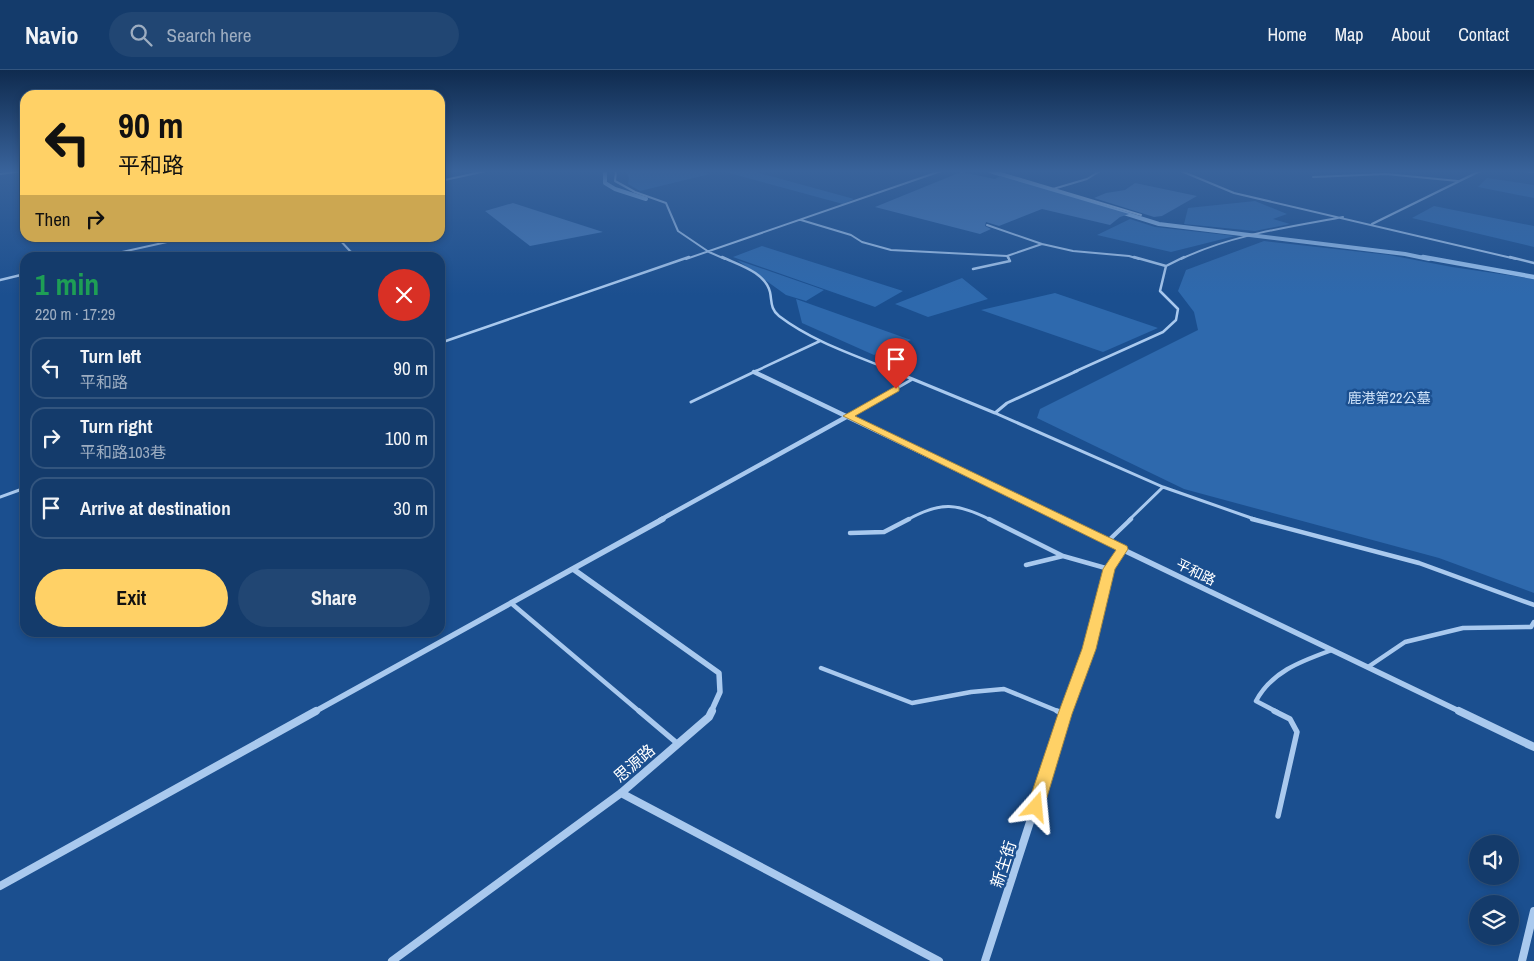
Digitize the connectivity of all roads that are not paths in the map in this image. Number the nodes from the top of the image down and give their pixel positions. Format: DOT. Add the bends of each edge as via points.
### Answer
graph roads {
  1 [pos="670,213"];
  2 [pos="821,213"];
  3 [pos="1132,213"];
  4 [pos="1323,213"];
  5 [pos="1395,213"];
  6 [pos="1140,215"];
  7 [pos="1343,217"];
  8 [pos="800,220"];
  9 [pos="1372,224"];
  10 [pos="987,225"];
  11 [pos="1250,236"];
  12 [pos="167,242"];
  13 [pos="342,242"];
  14 [pos="1042,244"];
  15 [pos="122,252"];
  16 [pos="352,252"];
  17 [pos="708,252"];
  18 [pos="1008,256"];
  19 [pos="1534,263"];
  20 [pos="1166,266"];
  21 [pos="973,269"];
  22 [pos="20,275"];
  23 [pos="0,280"];
  24 [pos="445,341"];
  25 [pos="820,341"];
  26 [pos="754,372"];
  27 [pos="911,380"];
  28 [pos="691,402"];
  29 [pos="995,413"];
  30 [pos="848,416"];
  31 [pos="1163,487"];
  32 [pos="20,490"];
  33 [pos="0,497"];
  34 [pos="850,533"];
  35 [pos="1107,542"];
  36 [pos="1122,549"];
  37 [pos="1063,556"];
  38 [pos="1026,565"];
  39 [pos="573,569"];
  40 [pos="1109,569"];
  41 [pos="511,603"];
  42 [pos="1534,605"];
  43 [pos="1534,622"];
  44 [pos="1332,649"];
  45 [pos="1368,667"];
  46 [pos="822,668"];
  47 [pos="1065,714"];
  48 [pos="678,744"];
  49 [pos="1534,747"];
  50 [pos="621,793"];
  51 [pos="1278,816"];
  52 [pos="0,886"];
  53 [pos="1534,911"];
  54 [pos="392,961"];
  55 [pos="939,961"];
  56 [pos="985,961"];
  57 [pos="1522,961"];
  1 -- 17 [label="lane" via="678,231"];
  2 -- 8 [label="lane"];
  3 -- 6 [label="lane"];
  4 -- 7 [label="lane"];
  5 -- 9 [label="street"];
  7 -- 9 [label="lane"];
  7 -- 11 [label="lane"];
  8 -- 17 [label="lane"];
  8 -- 18 [label="lane" via="891,250"];
  9 -- 19 [label="lane"];
  10 -- 14 [label="lane"];
  11 -- 20 [label="lane" via="1184,256"];
  12 -- 15 [label="lane"];
  13 -- 16 [label="lane"];
  14 -- 18 [label="lane"];
  14 -- 20 [label="lane" via="1129,256"];
  17 -- 24 [label="lane"];
  17 -- 25 [label="lane" via="762,278 770,291 771,305 777,315"];
  18 -- 21 [label="lane" via="1010,261"];
  20 -- 29 [label="lane" via="1160,291 1178,309 1176,320 1163,332 1006,403"];
  22 -- 23 [label="lane"];
  25 -- 26 [label="lane"];
  25 -- 27 [label="lane"];
  26 -- 28 [label="lane"];
  26 -- 30 [label="street, 平和路"];
  27 -- 29 [label="lane"];
  27 -- 30 [label="lane"];
  29 -- 31 [label="lane"];
  30 -- 35 [label="street, 平和路"];
  30 -- 39 [label="street"];
  31 -- 35 [label="lane"];
  31 -- 42 [label="lane" via="1254,519 1420,563"];
  32 -- 33 [label="lane"];
  34 -- 37 [label="lane" via="884,532 916,515 949,505 971,510"];
  35 -- 36 [label="street, 平和路"];
  36 -- 40 [label="street, 新生街"];
  36 -- 44 [label="street, 平和路"];
  37 -- 38 [label="lane"];
  37 -- 40 [label="lane"];
  39 -- 41 [label="street"];
  39 -- 48 [label="street, 思源路" via="719,673 720,692 709,717"];
  40 -- 47 [label="street, 新生街" via="1089,649"];
  41 -- 48 [label="lane"];
  41 -- 52 [label="street"];
  43 -- 45 [label="lane" via="1531,627 1463,628 1406,642"];
  44 -- 45 [label="street, 平和路"];
  44 -- 51 [label="lane" via="1273,677 1261,688 1256,701 1290,718 1297,732"];
  45 -- 49 [label="street, 平和路"];
  46 -- 47 [label="lane" via="912,703 1004,689"];
  47 -- 56 [label="street, 新生街"];
  48 -- 50 [label="street, 思源路"];
  50 -- 54 [label="street, 思源路"];
  50 -- 55 [label="street"];
  53 -- 57 [label="street"];
}
